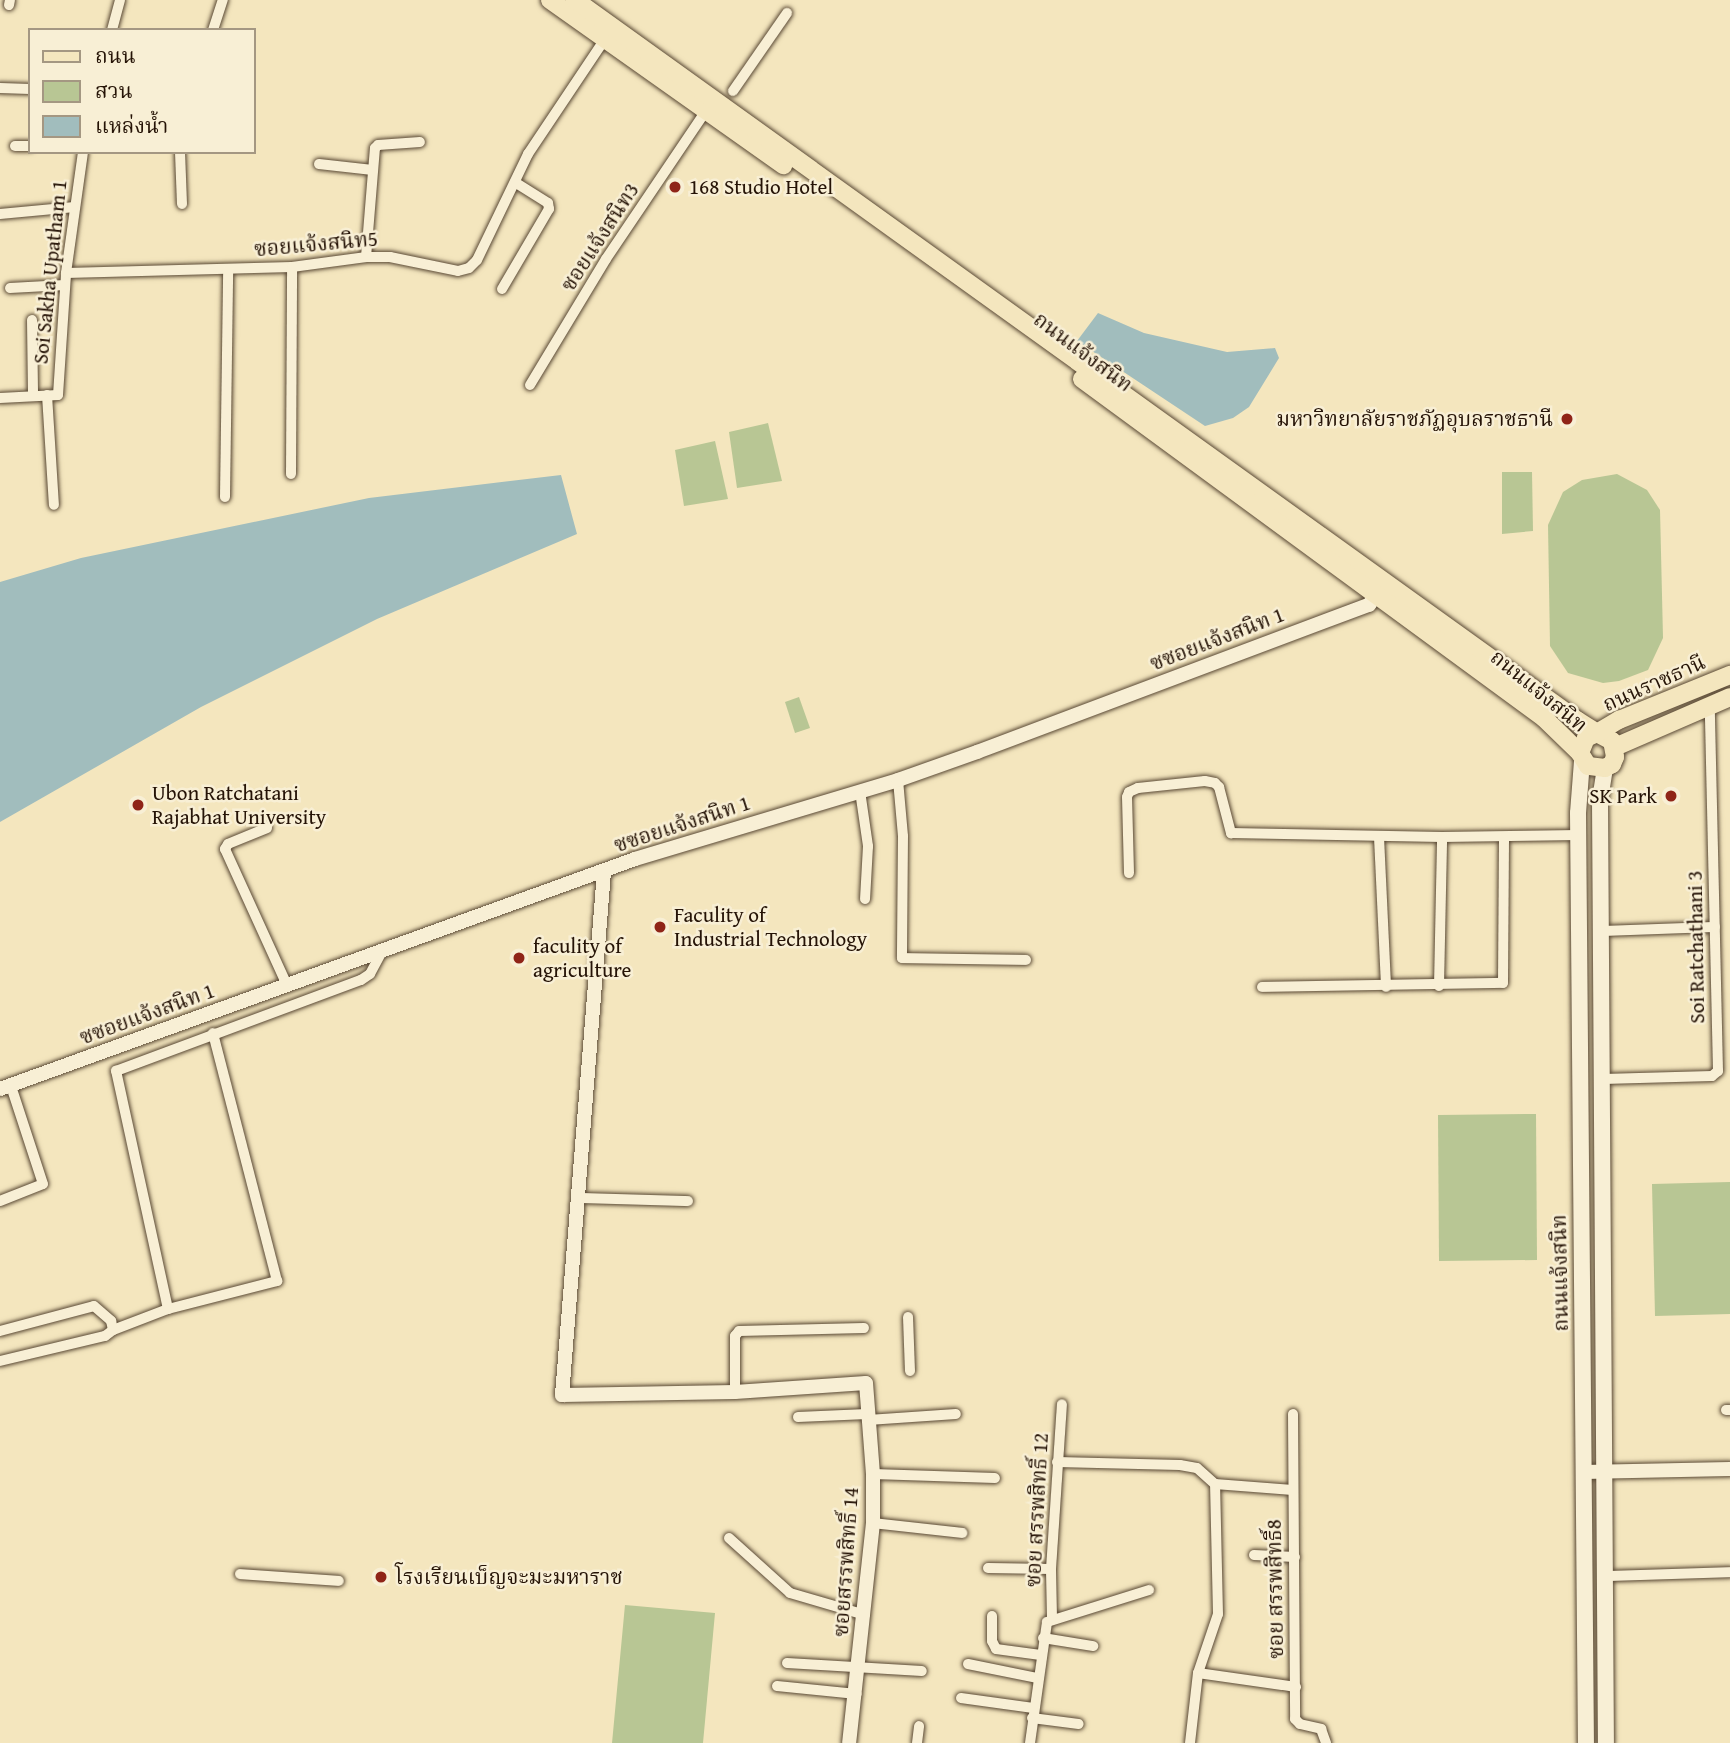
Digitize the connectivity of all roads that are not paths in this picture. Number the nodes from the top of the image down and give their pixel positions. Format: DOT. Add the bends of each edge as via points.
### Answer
graph roads {
  1 [pos="120,0"];
  2 [pos="223,0"];
  3 [pos="550,0"];
  4 [pos="575,0"];
  5 [pos="787,13"];
  6 [pos="113,28"];
  7 [pos="214,28"];
  8 [pos="605,39"];
  9 [pos="0,88"];
  10 [pos="28,89"];
  11 [pos="733,90"];
  12 [pos="705,112"];
  13 [pos="420,142"];
  14 [pos="16,146"];
  15 [pos="28,146"];
  16 [pos="83,154"];
  17 [pos="180,154"];
  18 [pos="319,164"];
  19 [pos="373,170"];
  20 [pos="515,182"];
  21 [pos="181,204"];
  22 [pos="75,207"];
  23 [pos="0,214"];
  24 [pos="366,257"];
  25 [pos="292,267"];
  26 [pos="228,269"];
  27 [pos="66,279"];
  28 [pos="10,288"];
  29 [pos="502,289"];
  30 [pos="32,320"];
  31 [pos="530,385"];
  32 [pos="52,395"];
  33 [pos="33,396"];
  34 [pos="0,398"];
  35 [pos="291,474"];
  36 [pos="225,497"];
  37 [pos="54,505"];
  38 [pos="1375,596"];
  39 [pos="1730,675"];
  40 [pos="1705,685"];
  41 [pos="1730,697"];
  42 [pos="1710,705"];
  43 [pos="1597,733"];
  44 [pos="1615,747"];
  45 [pos="1581,757"];
  46 [pos="1605,768"];
  47 [pos="898,780"];
  48 [pos="860,791"];
  49 [pos="267,828"];
  50 [pos="1578,835"];
  51 [pos="1379,837"];
  52 [pos="1504,837"];
  53 [pos="1442,838"];
  54 [pos="604,872"];
  55 [pos="1129,873"];
  56 [pos="866,900"];
  57 [pos="1715,927"];
  58 [pos="1601,931"];
  59 [pos="383,950"];
  60 [pos="1026,960"];
  61 [pos="287,985"];
  62 [pos="1439,986"];
  63 [pos="1262,987"];
  64 [pos="1386,987"];
  65 [pos="213,1033"];
  66 [pos="1602,1035"];
  67 [pos="1579,1036"];
  68 [pos="1603,1079"];
  69 [pos="6,1088"];
  70 [pos="578,1198"];
  71 [pos="0,1201"];
  72 [pos="688,1201"];
  73 [pos="168,1309"];
  74 [pos="908,1317"];
  75 [pos="864,1328"];
  76 [pos="113,1330"];
  77 [pos="0,1331"];
  78 [pos="0,1361"];
  79 [pos="910,1371"];
  80 [pos="735,1392"];
  81 [pos="1062,1404"];
  82 [pos="956,1414"];
  83 [pos="1293,1414"];
  84 [pos="798,1417"];
  85 [pos="868,1417"];
  86 [pos="1057,1462"];
  87 [pos="1730,1469"];
  88 [pos="1605,1471"];
  89 [pos="1584,1472"];
  90 [pos="873,1474"];
  91 [pos="995,1478"];
  92 [pos="1215,1484"];
  93 [pos="1293,1490"];
  94 [pos="873,1523"];
  95 [pos="962,1533"];
  96 [pos="729,1538"];
  97 [pos="1254,1555"];
  98 [pos="1295,1557"];
  99 [pos="988,1568"];
  100 [pos="1051,1569"];
  101 [pos="1730,1572"];
  102 [pos="240,1574"];
  103 [pos="1606,1576"];
  104 [pos="339,1581"];
  105 [pos="1149,1590"];
  106 [pos="865,1615"];
  107 [pos="992,1616"];
  108 [pos="1052,1618"];
  109 [pos="1043,1638"];
  110 [pos="1093,1646"];
  111 [pos="1041,1655"];
  112 [pos="787,1663"];
  113 [pos="968,1664"];
  114 [pos="859,1669"];
  115 [pos="922,1671"];
  116 [pos="1198,1673"];
  117 [pos="1037,1678"];
  118 [pos="777,1686"];
  119 [pos="1296,1687"];
  120 [pos="857,1694"];
  121 [pos="961,1698"];
  122 [pos="1033,1713"];
  123 [pos="1079,1724"];
  124 [pos="919,1726"];
  125 [pos="849,1743"];
  126 [pos="917,1743"];
  127 [pos="1030,1743"];
  128 [pos="1190,1743"];
  129 [pos="1326,1743"];
  130 [pos="1586,1743"];
  131 [pos="1606,1743"];
  1 -- 6 [label="street"];
  2 -- 7 [label="street"];
  3 -- 8 [label="main road, ถนนแจ้งสนิท"];
  4 -- 43 [label="main road, ถนนแจ้งสนิท"];
  5 -- 11 [label="street"];
  8 -- 12 [label="main road, ถนนแจ้งสนิท"];
  8 -- 20 [label="street, ซอยแจ้งสนิท5" via="528,154"];
  9 -- 10 [label="street"];
  12 -- 31 [label="street, ซอยแจ้งสนิท3" via="606,259"];
  12 -- 38 [label="main road, ถนนแจ้งสนิท" via="937,271"];
  13 -- 19 [label="street" via="378,145"];
  14 -- 15 [label="street"];
  16 -- 22 [label="street, Soi Sakha Upatham 1"];
  17 -- 21 [label="street"];
  18 -- 19 [label="street"];
  19 -- 24 [label="street"];
  20 -- 24 [label="street, ซอยแจ้งสนิท5" via="469,268 458,271 390,257"];
  20 -- 29 [label="street" via="548,202 549,209"];
  22 -- 23 [label="street"];
  22 -- 27 [label="street, Soi Sakha Upatham 1"];
  24 -- 25 [label="street, ซอยแจ้งสนิท5"];
  25 -- 26 [label="street, ซอยแจ้งสนิท5"];
  25 -- 35 [label="street"];
  26 -- 27 [label="street, ซอยแจ้งสนิท5"];
  26 -- 36 [label="street"];
  27 -- 28 [label="street, ซอยแจ้งสนิท5"];
  27 -- 32 [label="street, Soi Sakha Upatham 1"];
  30 -- 33 [label="street"];
  32 -- 33 [label="street"];
  32 -- 37 [label="street, Soi Sakha Upatham 1"];
  33 -- 34 [label="street"];
  38 -- 45 [label="main road, ถนนแจ้งสนิท" via="1544,718"];
  38 -- 47 [label="street, ซซอยแจ้งสนิท 1" via="1356,610"];
  39 -- 40 [label="main road, ถนนราชธานี"];
  40 -- 42 [label="main road"];
  40 -- 43 [label="main road, ถนนราชธานี"];
  41 -- 42 [label="main road, ถนนราชธานี"];
  42 -- 44 [label="main road, ถนนราชธานี"];
  42 -- 57 [label="street, Soi Ratchathani 3"];
  43 -- 44 [label="main road"];
  43 -- 45 [label="main road" via="1586,738"];
  44 -- 46 [label="main road" via="1612,764"];
  45 -- 46 [label="main road" via="1588,766"];
  45 -- 50 [label="main road, ถนนแจ้งสนิท"];
  46 -- 58 [label="main road, ถนนแจ้งสนิท" via="1600,800"];
  47 -- 48 [label="street, ซซอยแจ้งสนิท 1"];
  47 -- 60 [label="street" via="903,836 902,958"];
  48 -- 54 [label="street, ซซอยแจ้งสนิท 1"];
  48 -- 56 [label="street" via="868,846"];
  49 -- 61 [label="street" via="225,849"];
  50 -- 52 [label="street"];
  50 -- 67 [label="main road, ถนนแจ้งสนิท"];
  51 -- 53 [label="street"];
  51 -- 55 [label="street" via="1231,833 1215,783 1138,788 1127,797"];
  51 -- 64 [label="street"];
  52 -- 53 [label="street"];
  52 -- 62 [label="street" via="1503,983"];
  53 -- 62 [label="street"];
  54 -- 59 [label="street, ซซอยแจ้งสนิท 1"];
  54 -- 70 [label="street"];
  57 -- 58 [label="street"];
  57 -- 68 [label="street, Soi Ratchathani 3" via="1718,1071 1712,1076"];
  58 -- 66 [label="main road, ถนนแจ้งสนิท"];
  59 -- 61 [label="street, ซซอยแจ้งสนิท 1"];
  59 -- 65 [label="street" via="370,974 361,980"];
  61 -- 69 [label="street, ซซอยแจ้งสนิท 1"];
  62 -- 64 [label="street"];
  63 -- 64 [label="street"];
  65 -- 73 [label="street" via="116,1071"];
  65 -- 73 [label="street" via="277,1281"];
  66 -- 67 [label="street"];
  66 -- 68 [label="main road, ถนนแจ้งสนิท"];
  67 -- 89 [label="main road, ถนนแจ้งสนิท"];
  68 -- 88 [label="main road, ถนนแจ้งสนิท"];
  69 -- 71 [label="street" via="43,1184"];
  70 -- 72 [label="street"];
  70 -- 80 [label="street" via="562,1395"];
  73 -- 76 [label="street"];
  74 -- 79 [label="street"];
  75 -- 80 [label="street" via="739,1331 735,1336"];
  76 -- 77 [label="street" via="111,1321 94,1306"];
  76 -- 78 [label="street" via="105,1336"];
  80 -- 85 [label="street, ซอยสรรพสิทธิ์ 14" via="866,1383"];
  81 -- 86 [label="street, ซอย สรรพสิทธิ์ 12"];
  82 -- 85 [label="street"];
  83 -- 93 [label="street, ซอย สรรพสิทธิ์8"];
  84 -- 85 [label="street"];
  85 -- 90 [label="street, ซอยสรรพสิทธิ์ 14"];
  86 -- 92 [label="street" via="1180,1465 1197,1468"];
  86 -- 100 [label="street, ซอย สรรพสิทธิ์ 12"];
  87 -- 88 [label="street"];
  88 -- 89 [label="street"];
  88 -- 103 [label="main road, ถนนแจ้งสนิท"];
  89 -- 130 [label="main road, ถนนแจ้งสนิท"];
  90 -- 91 [label="street"];
  90 -- 94 [label="street, ซอยสรรพสิทธิ์ 14"];
  92 -- 93 [label="street"];
  92 -- 116 [label="street" via="1218,1614"];
  93 -- 98 [label="street, ซอย สรรพสิทธิ์8"];
  94 -- 95 [label="street"];
  94 -- 106 [label="street, ซอยสรรพสิทธิ์ 14"];
  96 -- 106 [label="street" via="790,1592"];
  97 -- 98 [label="street"];
  98 -- 119 [label="street, ซอย สรรพสิทธิ์8"];
  99 -- 100 [label="street"];
  100 -- 108 [label="street, ซอย สรรพสิทธิ์ 12"];
  101 -- 103 [label="street"];
  102 -- 104 [label="street"];
  103 -- 131 [label="main road, ถนนแจ้งสนิท"];
  105 -- 108 [label="street, ซอย สรรพสิทธิ์ 12"];
  106 -- 114 [label="street, ซอยสรรพสิทธิ์ 14"];
  107 -- 111 [label="street" via="996,1649"];
  108 -- 109 [label="street, ซอย สรรพสิทธิ์ 12"];
  109 -- 110 [label="street"];
  109 -- 111 [label="street, ซอย สรรพสิทธิ์ 12"];
  111 -- 117 [label="street, ซอย สรรพสิทธิ์ 12"];
  112 -- 114 [label="street"];
  113 -- 117 [label="street"];
  114 -- 115 [label="street"];
  114 -- 120 [label="street, ซอยสรรพสิทธิ์ 14"];
  116 -- 119 [label="street"];
  116 -- 128 [label="street"];
  117 -- 122 [label="street, ซอย สรรพสิทธิ์ 12"];
  118 -- 120 [label="street"];
  119 -- 129 [label="street, ซอย สรรพสิทธิ์8" via="1295,1719 1321,1729"];
  120 -- 125 [label="street, ซอยสรรพสิทธิ์ 14"];
  121 -- 122 [label="street"];
  122 -- 123 [label="street"];
  122 -- 127 [label="street, ซอย สรรพสิทธิ์ 12"];
  124 -- 126 [label="street"];
}
